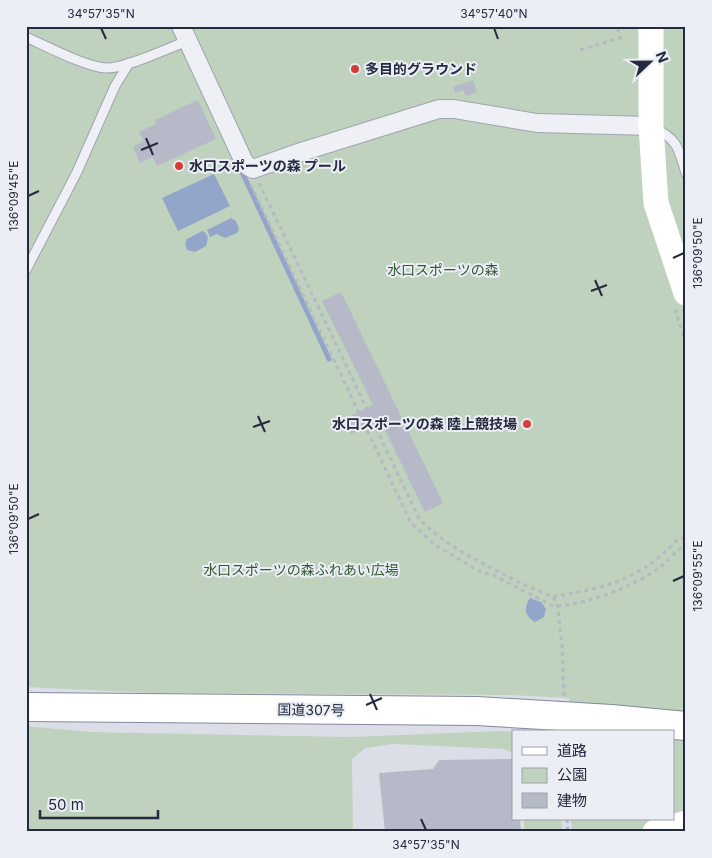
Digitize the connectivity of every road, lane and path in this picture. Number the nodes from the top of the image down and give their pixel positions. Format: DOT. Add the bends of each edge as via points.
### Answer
graph roads {
  1 [pos="617,26"];
  2 [pos="651,26"];
  3 [pos="184,33"];
  4 [pos="26,38"];
  5 [pos="580,50"];
  6 [pos="129,63"];
  7 [pos="651,126"];
  8 [pos="686,173"];
  9 [pos="257,175"];
  10 [pos="261,186"];
  11 [pos="26,270"];
  12 [pos="680,300"];
  13 [pos="686,343"];
  14 [pos="686,538"];
  15 [pos="686,546"];
  16 [pos="553,597"];
  17 [pos="564,697"];
  18 [pos="26,707"];
  19 [pos="686,726"];
  20 [pos="686,823"];
  21 [pos="654,832"];
  1 -- 5 [label="path" via="620,38"];
  2 -- 7 [label="street"];
  3 -- 6 [label="lane"];
  3 -- 9 [label="street" via="245,164"];
  4 -- 6 [label="lane" via="91,65 108,68"];
  6 -- 11 [label="lane" via="114,86 77,172"];
  7 -- 8 [label="lane" via="668,135 676,144"];
  7 -- 9 [label="street" via="537,123 439,109 304,151"];
  7 -- 12 [label="street" via="656,203"];
  9 -- 10 [label="path"];
  9 -- 10 [label="path"];
  9 -- 15 [label="path" via="246,173 411,523 422,535 481,572 553,606 594,598 635,583"];
  10 -- 16 [label="path" via="419,518 440,538 497,571"];
  12 -- 13 [label="path"];
  14 -- 16 [label="path" via="679,538 660,558 625,579"];
  16 -- 17 [label="path" via="557,602 561,637"];
  18 -- 19 [label="highway, 国道307号" via="477,711"];
  20 -- 21 [label="street"];
}
